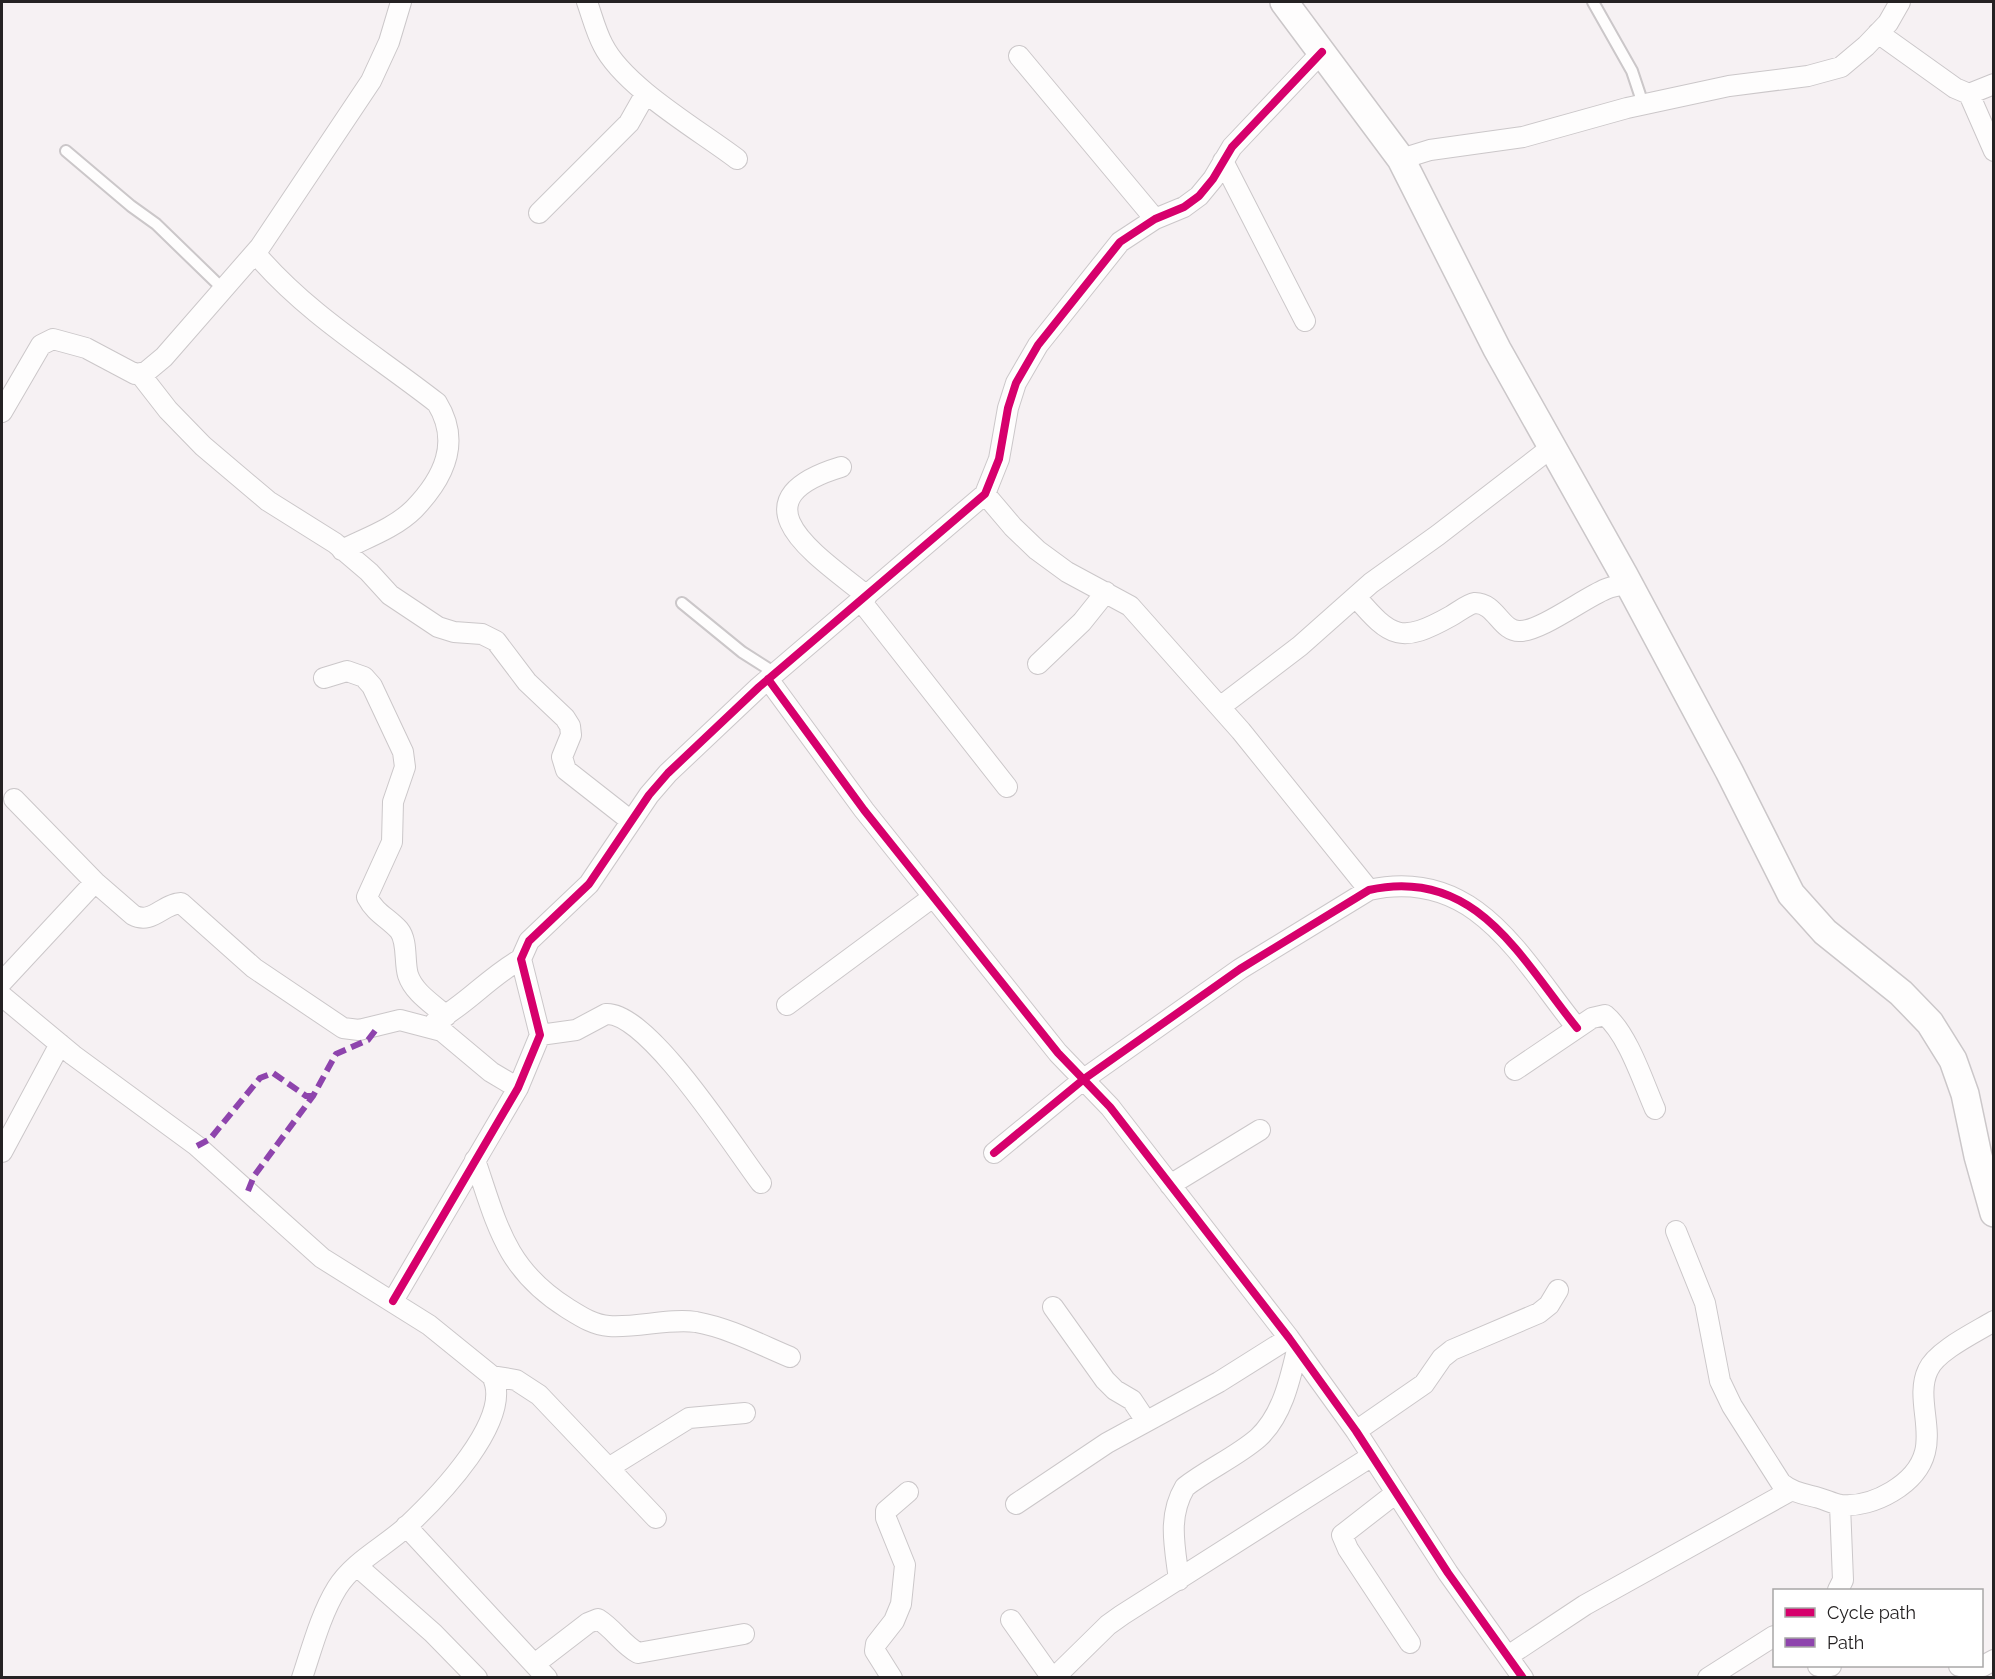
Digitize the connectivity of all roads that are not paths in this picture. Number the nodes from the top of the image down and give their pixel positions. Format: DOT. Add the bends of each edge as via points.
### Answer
graph roads {
  1 [pos="401,2"];
  2 [pos="587,2"];
  3 [pos="1284,2"];
  4 [pos="1593,2"];
  5 [pos="1900,2"];
  6 [pos="1878,33"];
  7 [pos="1322,52"];
  8 [pos="1019,56"];
  9 [pos="1994,84"];
  10 [pos="646,93"];
  11 [pos="1970,94"];
  12 [pos="1643,104"];
  13 [pos="66,151"];
  14 [pos="1994,151"];
  15 [pos="737,159"];
  16 [pos="1401,159"];
  17 [pos="1223,161"];
  18 [pos="539,213"];
  19 [pos="1155,219"];
  20 [pos="255,253"];
  21 [pos="223,289"];
  22 [pos="1305,321"];
  23 [pos="140,374"];
  24 [pos="2,412"];
  25 [pos="1552,447"];
  26 [pos="841,467"];
  27 [pos="985,494"];
  28 [pos="342,550"];
  29 [pos="1628,584"];
  30 [pos="1106,592"];
  31 [pos="1356,597"];
  32 [pos="864,598"];
  33 [pos="682,603"];
  34 [pos="1038,664"];
  35 [pos="772,676"];
  36 [pos="324,678"];
  37 [pos="1220,707"];
  38 [pos="1008,787"];
  39 [pos="14,800"];
  40 [pos="632,821"];
  41 [pos="94,882"];
  42 [pos="1370,890"];
  43 [pos="933,897"];
  44 [pos="521,959"];
  45 [pos="2,982"];
  46 [pos="2,996"];
  47 [pos="787,1005"];
  48 [pos="446,1016"];
  49 [pos="425,1026"];
  50 [pos="1577,1028"];
  51 [pos="540,1035"];
  52 [pos="60,1044"];
  53 [pos="1515,1070"];
  54 [pos="1084,1079"];
  55 [pos="518,1088"];
  56 [pos="1656,1110"];
  57 [pos="1260,1130"];
  58 [pos="2,1152"];
  59 [pos="994,1153"];
  60 [pos="475,1160"];
  61 [pos="761,1183"];
  62 [pos="1170,1185"];
  63 [pos="1994,1213"];
  64 [pos="1676,1231"];
  65 [pos="1558,1290"];
  66 [pos="393,1301"];
  67 [pos="1053,1307"];
  68 [pos="1994,1321"];
  69 [pos="1293,1344"];
  70 [pos="790,1358"];
  71 [pos="492,1376"];
  72 [pos="745,1413"];
  73 [pos="1146,1420"];
  74 [pos="1356,1431"];
  75 [pos="1372,1456"];
  76 [pos="610,1467"];
  77 [pos="1790,1491"];
  78 [pos="908,1492"];
  79 [pos="1396,1493"];
  80 [pos="1016,1504"];
  81 [pos="1840,1504"];
  82 [pos="656,1518"];
  83 [pos="406,1526"];
  84 [pos="357,1566"];
  85 [pos="1179,1580"];
  86 [pos="1838,1589"];
  87 [pos="1011,1620"];
  88 [pos="744,1634"];
  89 [pos="1773,1638"];
  90 [pos="1410,1642"];
  91 [pos="1508,1656"];
  92 [pos="542,1670"];
  93 [pos="302,1677"];
  94 [pos="477,1677"];
  95 [pos="892,1677"];
  96 [pos="1053,1677"];
  97 [pos="1523,1677"];
  98 [pos="1708,1677"];
  1 -- 20 [label="street" via="371,81"];
  2 -- 10 [label="street" via="603,46"];
  3 -- 7 [label="main road"];
  4 -- 12 [label="lane" via="1632,71"];
  5 -- 6 [label="street"];
  6 -- 11 [label="street" via="1955,88"];
  6 -- 12 [label="street" via="1841,67"];
  7 -- 16 [label="main road"];
  7 -- 17 [label="street"];
  8 -- 19 [label="street"];
  9 -- 11 [label="street"];
  10 -- 15 [label="street"];
  10 -- 18 [label="street" via="629,123"];
  11 -- 14 [label="street"];
  12 -- 16 [label="street" via="1523,137 1430,150"];
  13 -- 21 [label="lane" via="156,224"];
  16 -- 25 [label="main road" via="1497,349"];
  17 -- 19 [label="street" via="1198,196 1184,207"];
  17 -- 22 [label="street"];
  19 -- 27 [label="street" via="1120,242 1026,363 1008,408 999,459"];
  20 -- 21 [label="street"];
  20 -- 28 [label="street" via="306,305 437,403 447,419 450,438 442,472 414,510 388,528"];
  21 -- 23 [label="street" via="164,357"];
  23 -- 24 [label="street" via="86,348 53,339 41,345"];
  23 -- 28 [label="street" via="203,447 268,501"];
  25 -- 29 [label="main road"];
  25 -- 31 [label="street"];
  26 -- 32 [label="street" via="813,475 800,485 786,511 790,525 811,550"];
  27 -- 30 [label="street" via="1037,550 1067,572"];
  27 -- 32 [label="street"];
  28 -- 40 [label="street" via="390,595 438,627 496,640 527,682 565,718 571,735 562,757 566,770"];
  29 -- 31 [label="street" via="1607,588 1520,631 1509,628 1484,604 1473,603 1439,622 1400,634 1389,632"];
  29 -- 63 [label="main road" via="1791,894 1826,932 1916,1008 1953,1060"];
  30 -- 34 [label="street" via="1082,622"];
  30 -- 37 [label="street" via="1130,606"];
  31 -- 37 [label="street"];
  32 -- 35 [label="street"];
  32 -- 38 [label="street"];
  33 -- 35 [label="lane"];
  35 -- 40 [label="street" via="668,773"];
  35 -- 43 [label="street" via="864,810"];
  36 -- 48 [label="street" via="347,671 364,677 403,752 405,767 393,802 392,842 367,897 380,916 399,930 408,977 415,988"];
  37 -- 42 [label="street"];
  39 -- 41 [label="street"];
  40 -- 44 [label="street" via="589,884 529,941"];
  41 -- 45 [label="street"];
  41 -- 49 [label="street" via="140,919 182,903 254,968 343,1028 359,1030 400,1020"];
  42 -- 50 [label="street" via="1388,886 1439,891 1492,921"];
  42 -- 54 [label="street" via="1240,969"];
  43 -- 47 [label="street"];
  43 -- 54 [label="street" via="1058,1053"];
  44 -- 48 [label="street" via="495,974"];
  44 -- 51 [label="street"];
  46 -- 52 [label="street"];
  48 -- 49 [label="street"];
  49 -- 55 [label="street" via="442,1031 491,1072"];
  50 -- 53 [label="street"];
  50 -- 56 [label="street" via="1605,1015 1614,1022"];
  51 -- 55 [label="street"];
  51 -- 61 [label="street" via="576,1030 606,1014 625,1019 691,1085"];
  52 -- 58 [label="street"];
  52 -- 66 [label="street" via="197,1146 322,1258"];
  54 -- 59 [label="street"];
  54 -- 62 [label="street"];
  55 -- 60 [label="street"];
  57 -- 62 [label="street"];
  60 -- 66 [label="street"];
  60 -- 70 [label="street" via="507,1249 522,1270 561,1303 590,1321 607,1326 693,1322 728,1330"];
  62 -- 69 [label="street"];
  64 -- 77 [label="street" via="1705,1303 1720,1381 1781,1483"];
  65 -- 74 [label="street" via="1539,1313 1452,1350 1424,1384"];
  66 -- 71 [label="street" via="429,1324"];
  67 -- 73 [label="street" via="1105,1380 1132,1400"];
  68 -- 81 [label="street" via="1943,1353 1926,1372 1928,1439 1916,1471 1878,1498"];
  69 -- 73 [label="street"];
  69 -- 74 [label="street"];
  69 -- 85 [label="street" via="1284,1396 1271,1422 1258,1438 1185,1487 1178,1500 1173,1528"];
  71 -- 76 [label="street" via="516,1380 539,1395"];
  71 -- 83 [label="street" via="497,1400 473,1453"];
  72 -- 76 [label="street" via="688,1418"];
  73 -- 80 [label="street"];
  74 -- 75 [label="street"];
  75 -- 79 [label="street"];
  75 -- 85 [label="street"];
  76 -- 82 [label="street"];
  77 -- 81 [label="street"];
  77 -- 91 [label="street" via="1585,1605"];
  78 -- 95 [label="street" via="886,1511 905,1565 901,1604 875,1651"];
  79 -- 90 [label="street" via="1342,1535"];
  79 -- 91 [label="street"];
  81 -- 86 [label="street" via="1843,1580"];
  83 -- 84 [label="street"];
  83 -- 92 [label="street"];
  84 -- 93 [label="street" via="338,1587"];
  84 -- 94 [label="street"];
  85 -- 96 [label="street" via="1108,1625"];
  87 -- 96 [label="street"];
  88 -- 92 [label="street" via="638,1653 625,1646 598,1619 588,1623"];
  89 -- 98 [label="street"];
  91 -- 97 [label="street"];
}
